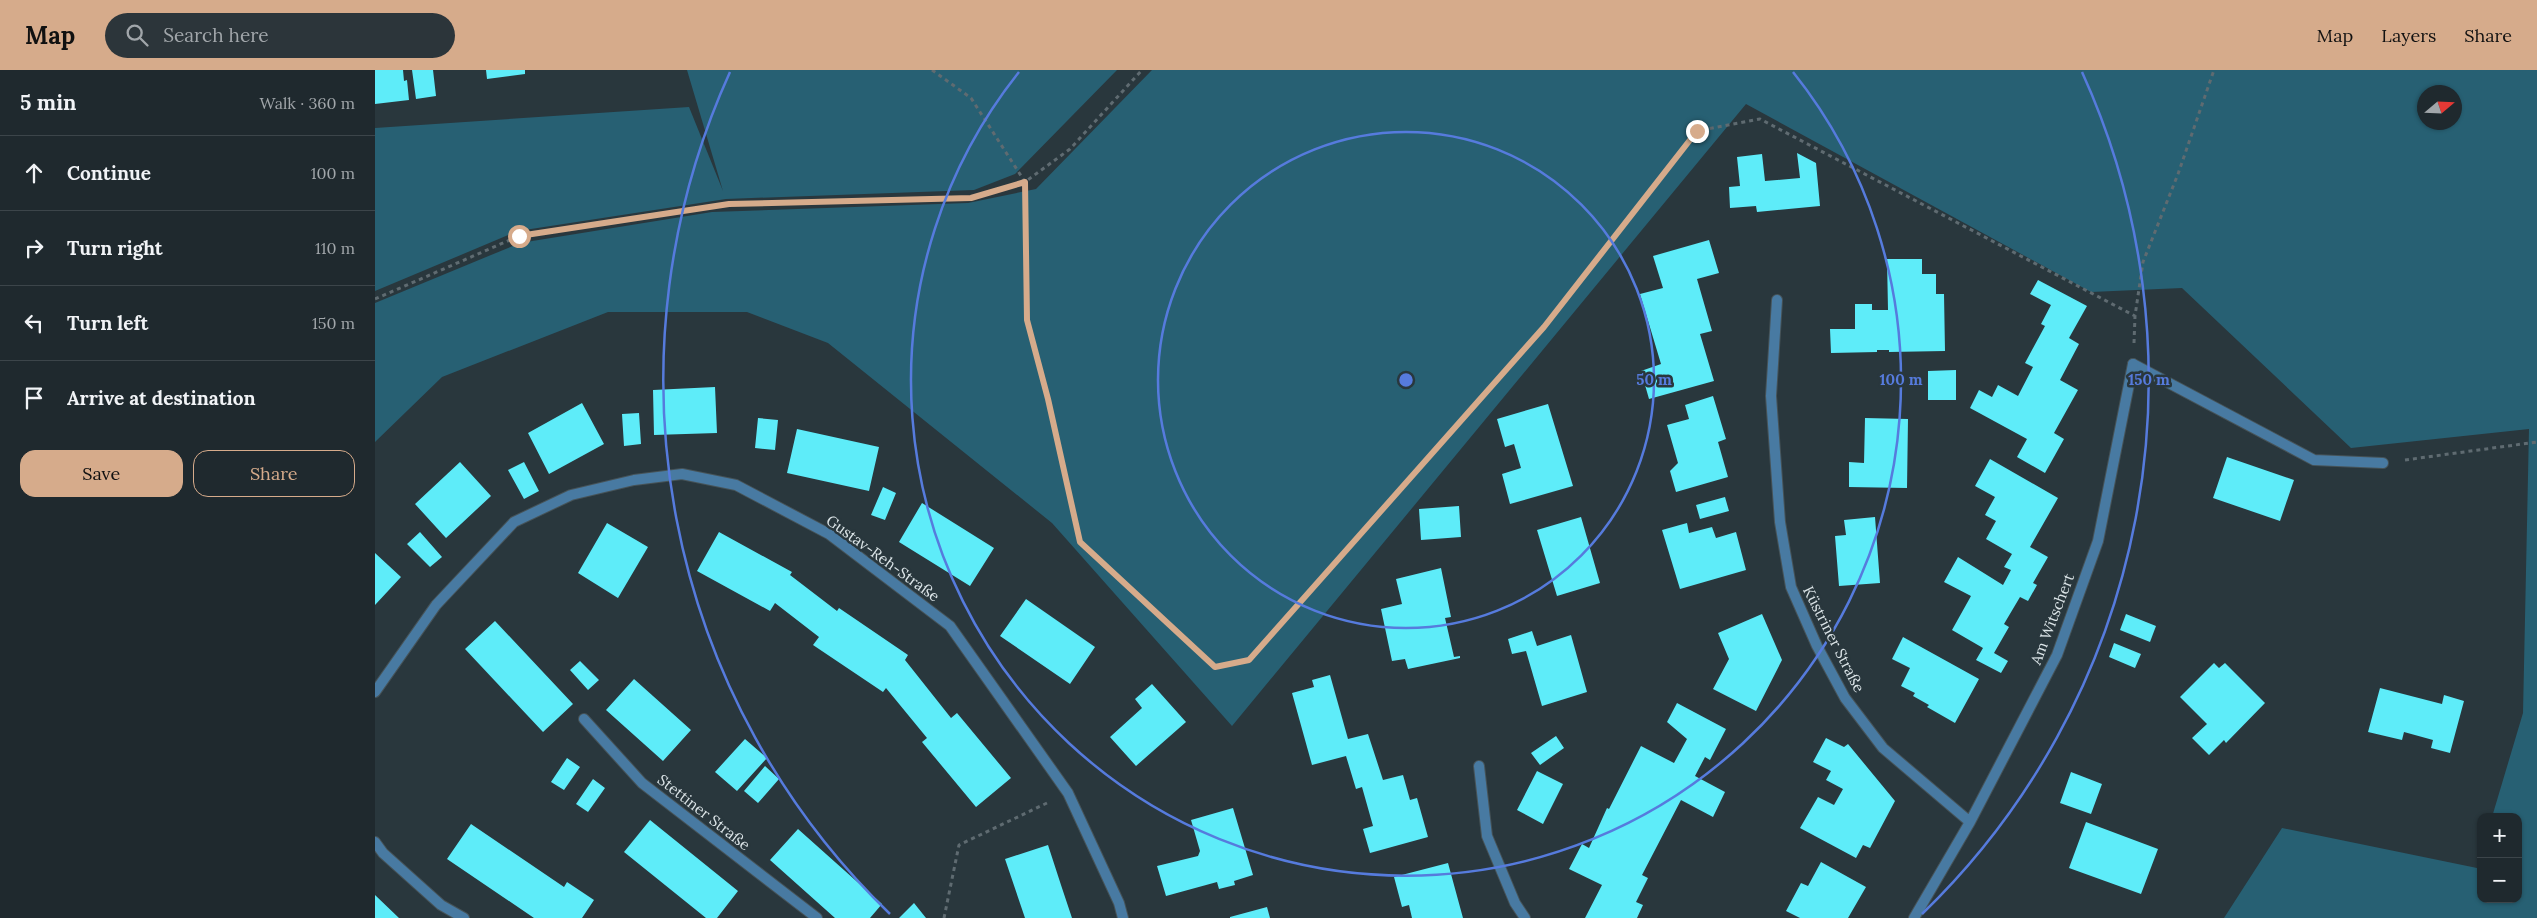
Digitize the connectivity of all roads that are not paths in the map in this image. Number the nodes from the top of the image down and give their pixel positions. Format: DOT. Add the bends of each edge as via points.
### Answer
graph roads {
  1 [pos="1777,300"];
  2 [pos="2383,463"];
  3 [pos="375,692"];
  4 [pos="584,719"];
  5 [pos="1479,766"];
  6 [pos="1970,822"];
  7 [pos="375,842"];
  8 [pos="464,918"];
  9 [pos="817,918"];
  10 [pos="1123,918"];
  11 [pos="1525,918"];
  12 [pos="1914,918"];
  1 -- 6 [label="street, Küstriner Straße" via="1771,396 1779,522 1791,587 1845,698 1883,748"];
  2 -- 6 [label="street, Am Witschert" via="2314,460 2133,364 2097,541 2057,655"];
  3 -- 10 [label="street, Gustav-Reh-Straße" via="435,605 514,522 571,495 633,480 682,474 736,485 829,534 950,626 1068,793"];
  4 -- 9 [label="street, Stettiner Straße" via="642,783"];
  5 -- 11 [label="street" via="1487,836 1515,903"];
  6 -- 12 [label="street, Am Witschert"];
  7 -- 8 [label="street" via="441,904"];
}
